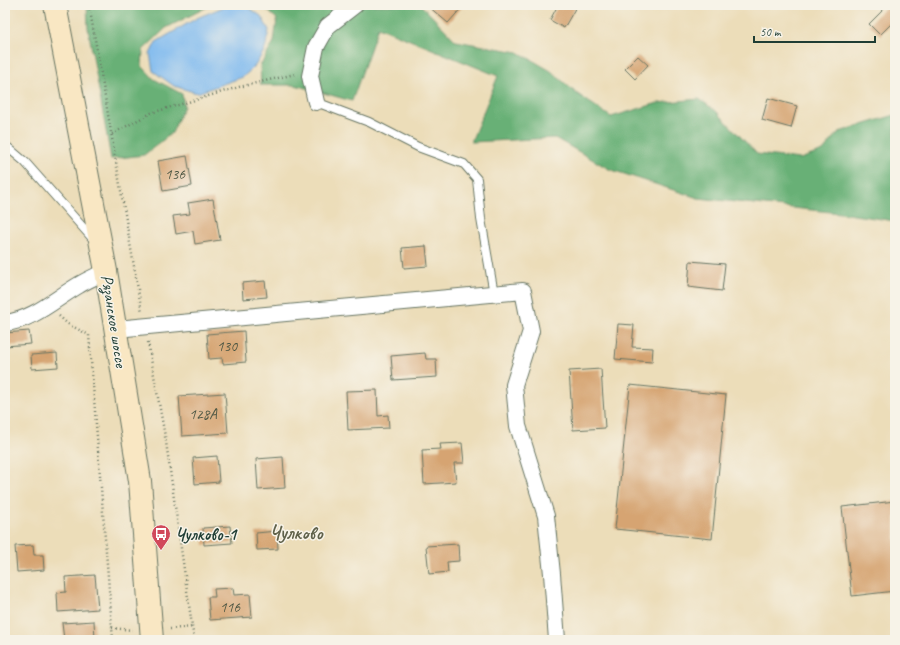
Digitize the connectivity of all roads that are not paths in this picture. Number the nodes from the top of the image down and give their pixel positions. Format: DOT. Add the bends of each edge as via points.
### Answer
graph roads {
  1 [pos="55,5"];
  2 [pos="355,5"];
  3 [pos="316,102"];
  4 [pos="5,145"];
  5 [pos="101,248"];
  6 [pos="106,272"];
  7 [pos="494,294"];
  8 [pos="5,324"];
  9 [pos="116,329"];
  10 [pos="153,633"];
  11 [pos="557,640"];
  1 -- 5 [label="main road, Рязанское шоссе"];
  2 -- 3 [label="street" via="328,26 316,47 310,76"];
  3 -- 7 [label="lane" via="370,122 418,147 464,164 477,179"];
  4 -- 5 [label="lane" via="25,162"];
  5 -- 6 [label="main road, Рязанское шоссе"];
  6 -- 8 [label="street" via="79,285 48,306 16,322"];
  6 -- 9 [label="main road, Рязанское шоссе"];
  7 -- 9 [label="street"];
  7 -- 11 [label="street" via="523,291 531,331 514,385 518,426 546,516"];
  9 -- 10 [label="main road, Рязанское шоссе" via="140,481"];
}
